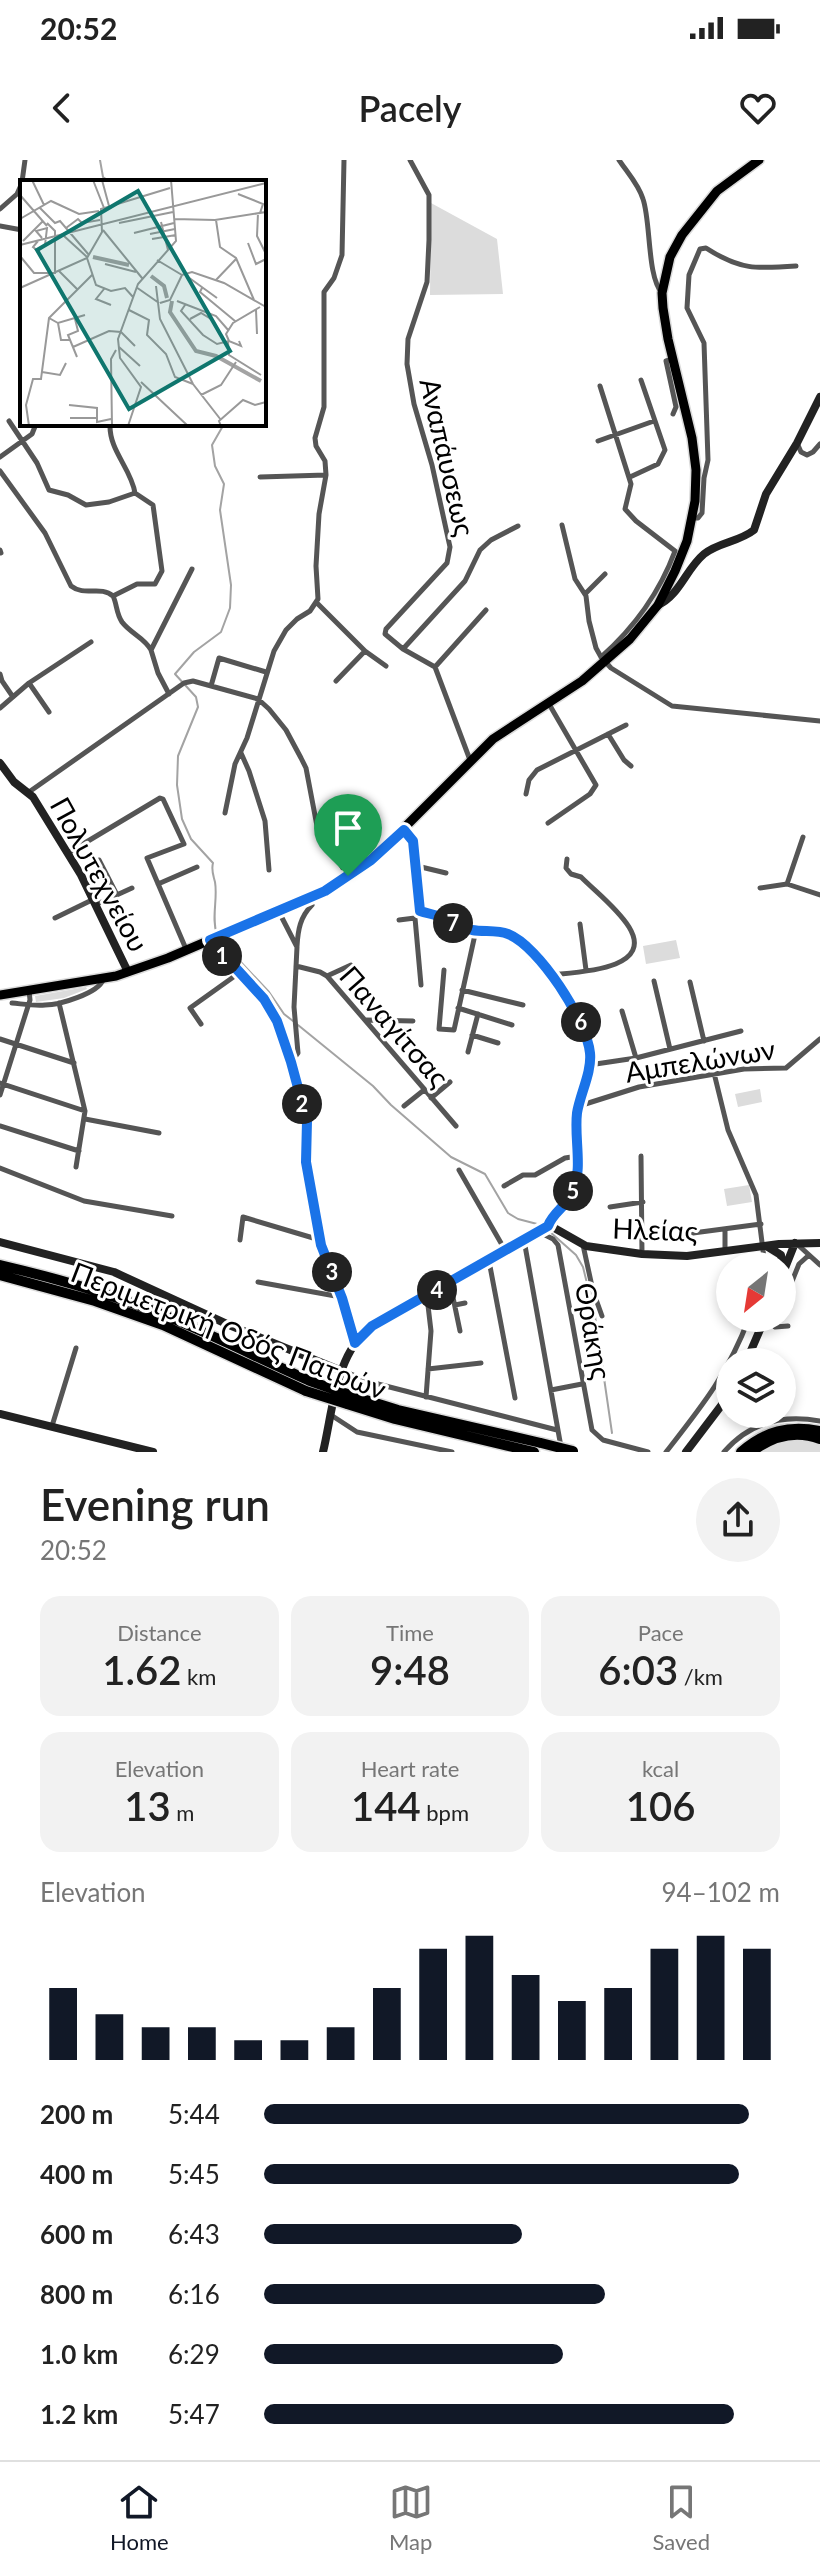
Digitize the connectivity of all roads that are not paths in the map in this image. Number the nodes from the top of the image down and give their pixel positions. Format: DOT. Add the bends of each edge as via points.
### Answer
graph roads {
  1 [pos="25,160"];
  2 [pos="344,160"];
  3 [pos="410,160"];
  4 [pos="619,160"];
  5 [pos="759,160"];
  6 [pos="22,180"];
  7 [pos="20,187"];
  8 [pos="0,209"];
  9 [pos="0,226"];
  10 [pos="20,230"];
  11 [pos="796,266"];
  12 [pos="662,293"];
  13 [pos="673,359"];
  14 [pos="641,380"];
  15 [pos="600,386"];
  16 [pos="820,397"];
  17 [pos="673,414"];
  18 [pos="9,421"];
  19 [pos="654,421"];
  20 [pos="35,426"];
  21 [pos="110,426"];
  22 [pos="617,434"];
  23 [pos="22,441"];
  24 [pos="598,441"];
  25 [pos="797,443"];
  26 [pos="820,444"];
  27 [pos="0,457"];
  28 [pos="0,471"];
  29 [pos="326,475"];
  30 [pos="260,477"];
  31 [pos="630,477"];
  32 [pos="135,493"];
  33 [pos="693,518"];
  34 [pos="562,525"];
  35 [pos="518,526"];
  36 [pos="192,569"];
  37 [pos="605,574"];
  38 [pos="585,594"];
  39 [pos="113,596"];
  40 [pos="317,603"];
  41 [pos="658,605"];
  42 [pos="486,610"];
  43 [pos="91,642"];
  44 [pos="403,649"];
  45 [pos="151,650"];
  46 [pos="365,651"];
  47 [pos="603,660"];
  48 [pos="386,666"];
  49 [pos="435,667"];
  50 [pos="266,672"];
  51 [pos="0,674"];
  52 [pos="336,681"];
  53 [pos="29,683"];
  54 [pos="211,686"];
  55 [pos="169,694"];
  56 [pos="13,697"];
  57 [pos="258,699"];
  58 [pos="549,704"];
  59 [pos="0,708"];
  60 [pos="49,712"];
  61 [pos="820,721"];
  62 [pos="626,725"];
  63 [pos="608,734"];
  64 [pos="576,750"];
  65 [pos="241,753"];
  66 [pos="471,761"];
  67 [pos="0,763"];
  68 [pos="631,766"];
  69 [pos="29,792"];
  70 [pos="526,794"];
  71 [pos="225,813"];
  72 [pos="548,823"];
  73 [pos="404,830"];
  74 [pos="803,837"];
  75 [pos="67,854"];
  76 [pos="567,859"];
  77 [pos="99,860"];
  78 [pos="417,866"];
  79 [pos="197,867"];
  80 [pos="269,870"];
  81 [pos="446,873"];
  82 [pos="348,876"];
  83 [pos="158,884"];
  84 [pos="787,884"];
  85 [pos="132,888"];
  86 [pos="760,888"];
  87 [pos="117,895"];
  88 [pos="820,895"];
  89 [pos="96,901"];
  90 [pos="312,905"];
  91 [pos="279,912"];
  92 [pos="417,915"];
  93 [pos="55,918"];
  94 [pos="399,920"];
  95 [pos="580,924"];
  96 [pos="476,930"];
  97 [pos="215,938"];
  98 [pos="297,947"];
  99 [pos="186,950"];
  100 [pos="351,965"];
  101 [pos="296,966"];
  102 [pos="444,970"];
  103 [pos="586,971"];
  104 [pos="128,972"];
  105 [pos="239,973"];
  106 [pos="550,975"];
  107 [pos="327,976"];
  108 [pos="103,979"];
  109 [pos="654,981"];
  110 [pos="690,982"];
  111 [pos="421,985"];
  112 [pos="29,990"];
  113 [pos="462,990"];
  114 [pos="0,995"];
  115 [pos="12,1003"];
  116 [pos="59,1003"];
  117 [pos="28,1005"];
  118 [pos="523,1005"];
  119 [pos="458,1008"];
  120 [pos="622,1011"];
  121 [pos="478,1014"];
  122 [pos="365,1020"];
  123 [pos="413,1021"];
  124 [pos="201,1024"];
  125 [pos="512,1025"];
  126 [pos="741,1031"];
  127 [pos="472,1035"];
  128 [pos="0,1039"];
  129 [pos="820,1039"];
  130 [pos="704,1041"];
  131 [pos="498,1043"];
  132 [pos="17,1044"];
  133 [pos="670,1049"];
  134 [pos="468,1052"];
  135 [pos="636,1058"];
  136 [pos="291,1062"];
  137 [pos="75,1063"];
  138 [pos="589,1065"];
  139 [pos="714,1073"];
  140 [pos="450,1082"];
  141 [pos="2,1083"];
  142 [pos="424,1090"];
  143 [pos="0,1095"];
  144 [pos="431,1098"];
  145 [pos="404,1106"];
  146 [pos="578,1106"];
  147 [pos="85,1111"];
  148 [pos="85,1119"];
  149 [pos="0,1126"];
  150 [pos="456,1126"];
  151 [pos="159,1133"];
  152 [pos="79,1151"];
  153 [pos="578,1156"];
  154 [pos="641,1156"];
  155 [pos="76,1167"];
  156 [pos="0,1168"];
  157 [pos="459,1170"];
  158 [pos="504,1186"];
  159 [pos="643,1202"];
  160 [pos="610,1207"];
  161 [pos="172,1216"];
  162 [pos="761,1224"];
  163 [pos="545,1229"];
  164 [pos="725,1229"];
  165 [pos="693,1233"];
  166 [pos="240,1240"];
  167 [pos="320,1240"];
  168 [pos="524,1240"];
  169 [pos="0,1242"];
  170 [pos="795,1243"];
  171 [pos="820,1243"];
  172 [pos="583,1245"];
  173 [pos="763,1246"];
  174 [pos="725,1250"];
  175 [pos="506,1251"];
  176 [pos="764,1252"];
  177 [pos="778,1252"];
  178 [pos="792,1252"];
  179 [pos="642,1254"];
  180 [pos="809,1255"];
  181 [pos="489,1261"];
  182 [pos="0,1265"];
  183 [pos="820,1265"];
  184 [pos="796,1271"];
  185 [pos="0,1275"];
  186 [pos="258,1282"];
  187 [pos="450,1283"];
  188 [pos="426,1296"];
  189 [pos="342,1298"];
  190 [pos="465,1303"];
  191 [pos="455,1305"];
  192 [pos="602,1316"];
  193 [pos="460,1331"];
  194 [pos="744,1332"];
  195 [pos="355,1343"];
  196 [pos="76,1348"];
  197 [pos="481,1363"];
  198 [pos="428,1369"];
  199 [pos="342,1371"];
  200 [pos="582,1384"];
  201 [pos="308,1386"];
  202 [pos="551,1390"];
  203 [pos="426,1397"];
  204 [pos="515,1398"];
  205 [pos="716,1412"];
  206 [pos="0,1414"];
  207 [pos="330,1414"];
  208 [pos="820,1421"];
  209 [pos="52,1427"];
  210 [pos="557,1430"];
  211 [pos="820,1431"];
  212 [pos="820,1439"];
  213 [pos="538,1448"];
  214 [pos="153,1452"];
  215 [pos="323,1452"];
  216 [pos="452,1452"];
  217 [pos="562,1452"];
  218 [pos="574,1452"];
  219 [pos="648,1452"];
  220 [pos="666,1452"];
  221 [pos="686,1452"];
  222 [pos="724,1452"];
  223 [pos="741,1452"];
  224 [pos="751,1452"];
  1 -- 6 [label="street"];
  2 -- 29 [label="street" via="342,255 324,292 324,407 315,438"];
  3 -- 44 [label="street, Αναπάυσεως" via="429,195 429,240 427,282 408,339 407,364 450,547 447,563 386,629 387,638"];
  4 -- 12 [label="street" via="643,196 654,280"];
  5 -- 12 [label="main road" via="698,212 670,257"];
  7 -- 8 [label="street"];
  9 -- 10 [label="street"];
  11 -- 33 [label="street" via="755,269 706,248 700,249 689,275 687,308 704,343 708,460 702,513"];
  12 -- 13 [label="main road"];
  13 -- 17 [label="street" via="666,361"];
  13 -- 33 [label="main road" via="695,455"];
  14 -- 19 [label="street"];
  15 -- 22 [label="street"];
  16 -- 25 [label="main road"];
  18 -- 23 [label="street"];
  19 -- 22 [label="street"];
  19 -- 31 [label="street" via="663,457"];
  20 -- 23 [label="street"];
  21 -- 32 [label="street" via="111,441 132,476"];
  22 -- 24 [label="street"];
  22 -- 31 [label="street"];
  23 -- 27 [label="street"];
  23 -- 32 [label="street" via="52,491 86,505"];
  25 -- 26 [label="street" via="807,455"];
  25 -- 41 [label="main road" via="766,494 754,530 709,550 671,597"];
  28 -- 39 [label="street" via="45,533 71,586 102,589"];
  29 -- 30 [label="street"];
  29 -- 40 [label="street" via="319,514"];
  31 -- 47 [label="street" via="625,509 675,551 643,613"];
  32 -- 39 [label="street" via="153,505 162,571 155,584 137,584"];
  33 -- 41 [label="main road" via="681,559"];
  34 -- 38 [label="street" via="575,579"];
  35 -- 44 [label="street" via="480,550 465,581"];
  36 -- 45 [label="street"];
  37 -- 38 [label="street"];
  38 -- 47 [label="street"];
  39 -- 45 [label="street" via="119,618"];
  40 -- 46 [label="street"];
  40 -- 50 [label="street" via="286,630"];
  41 -- 47 [label="main road" via="630,639"];
  42 -- 49 [label="street"];
  43 -- 53 [label="street"];
  44 -- 49 [label="street"];
  45 -- 55 [label="street"];
  46 -- 48 [label="street"];
  46 -- 52 [label="street"];
  47 -- 58 [label="main road"];
  47 -- 61 [label="street" via="672,706"];
  49 -- 66 [label="street"];
  50 -- 54 [label="street" via="219,658"];
  50 -- 57 [label="street"];
  51 -- 56 [label="street"];
  53 -- 56 [label="street"];
  53 -- 60 [label="street"];
  54 -- 55 [label="street" via="193,681"];
  54 -- 57 [label="street"];
  55 -- 69 [label="street"];
  56 -- 59 [label="street"];
  57 -- 65 [label="street"];
  57 -- 82 [label="street" via="301,758 317,826"];
  58 -- 64 [label="street"];
  58 -- 66 [label="main road" via="493,739"];
  62 -- 63 [label="street"];
  63 -- 64 [label="street"];
  63 -- 68 [label="street"];
  64 -- 70 [label="street" via="537,770"];
  64 -- 72 [label="street" via="595,788"];
  65 -- 71 [label="street"];
  65 -- 80 [label="street" via="265,821"];
  66 -- 73 [label="main road"];
  67 -- 69 [label="main road, Πολυτεχνείου" via="16,785"];
  69 -- 75 [label="main road, Πολυτεχνείου"];
  73 -- 78 [label="main road" via="413,841"];
  73 -- 82 [label="main road"];
  74 -- 84 [label="street"];
  75 -- 83 [label="street" via="160,798 184,844 147,858"];
  75 -- 89 [label="main road, Πολυτεχνείου"];
  76 -- 103 [label="street" via="571,874 581,877 624,921 633,938 626,959"];
  77 -- 87 [label="street"];
  78 -- 81 [label="street"];
  78 -- 92 [label="main road"];
  79 -- 83 [label="street"];
  82 -- 91 [label="main road"];
  83 -- 99 [label="street"];
  84 -- 86 [label="street"];
  84 -- 88 [label="street"];
  85 -- 87 [label="street"];
  87 -- 89 [label="street"];
  89 -- 93 [label="street"];
  89 -- 104 [label="main road, Πολυτεχνείου"];
  90 -- 98 [label="street" via="298,928"];
  91 -- 97 [label="main road"];
  91 -- 98 [label="street"];
  92 -- 94 [label="street"];
  92 -- 96 [label="main road"];
  92 -- 111 [label="street"];
  95 -- 103 [label="street"];
  96 -- 106 [label="main road" via="513,936"];
  96 -- 113 [label="street"];
  97 -- 99 [label="main road"];
  97 -- 105 [label="street"];
  98 -- 101 [label="street"];
  99 -- 104 [label="main road"];
  100 -- 107 [label="street"];
  101 -- 107 [label="street, Παναγίτσας"];
  101 -- 136 [label="street" via="298,1053"];
  102 -- 119 [label="street" via="439,1029 454,1030"];
  103 -- 106 [label="street"];
  104 -- 108 [label="main road"];
  105 -- 124 [label="street" via="190,1008"];
  105 -- 136 [label="street" via="272,1010"];
  106 -- 138 [label="main road" via="581,1021"];
  107 -- 122 [label="street, Παναγίτσας"];
  108 -- 112 [label="main road"];
  108 -- 116 [label="street" via="99,987"];
  109 -- 133 [label="street"];
  110 -- 130 [label="street"];
  112 -- 114 [label="main road"];
  112 -- 117 [label="street"];
  113 -- 118 [label="street"];
  113 -- 119 [label="street"];
  115 -- 117 [label="street"];
  116 -- 117 [label="street"];
  116 -- 137 [label="street"];
  117 -- 132 [label="street"];
  119 -- 121 [label="street"];
  120 -- 135 [label="street"];
  121 -- 125 [label="street"];
  121 -- 127 [label="street"];
  122 -- 123 [label="street"];
  122 -- 142 [label="street, Παναγίτσας"];
  126 -- 130 [label="street"];
  127 -- 131 [label="street"];
  127 -- 134 [label="street"];
  128 -- 132 [label="street"];
  129 -- 139 [label="street, Αμπελώνων" via="786,1068"];
  130 -- 133 [label="street"];
  132 -- 137 [label="street"];
  132 -- 141 [label="street"];
  133 -- 135 [label="street"];
  135 -- 138 [label="street"];
  136 -- 167 [label="street" via="307,1121 306,1162"];
  137 -- 147 [label="street"];
  138 -- 146 [label="main road"];
  139 -- 146 [label="street, Αμπελώνων" via="639,1087"];
  139 -- 162 [label="street"];
  140 -- 144 [label="street"];
  141 -- 143 [label="street"];
  141 -- 147 [label="street"];
  142 -- 144 [label="street, Παναγίτσας"];
  142 -- 145 [label="street"];
  144 -- 150 [label="street, Παναγίτσας"];
  146 -- 153 [label="main road"];
  147 -- 148 [label="street"];
  148 -- 151 [label="street"];
  148 -- 152 [label="street"];
  149 -- 152 [label="street"];
  152 -- 155 [label="street"];
  153 -- 158 [label="street"];
  153 -- 163 [label="main road" via="573,1193"];
  154 -- 159 [label="street"];
  156 -- 161 [label="street" via="84,1201"];
  157 -- 175 [label="street"];
  159 -- 160 [label="street"];
  159 -- 179 [label="street"];
  162 -- 164 [label="street"];
  162 -- 173 [label="street"];
  163 -- 168 [label="main road"];
  163 -- 172 [label="main road, Ηλείας"];
  163 -- 200 [label="street, Θράκης" via="558,1245"];
  164 -- 165 [label="street"];
  164 -- 174 [label="street"];
  166 -- 167 [label="street" via="243,1217"];
  167 -- 189 [label="street"];
  168 -- 175 [label="main road"];
  168 -- 202 [label="street"];
  169 -- 199 [label="main road" via="114,1272"];
  170 -- 171 [label="main road, Ηλείας"];
  170 -- 173 [label="main road, Ηλείας"];
  170 -- 178 [label="main road"];
  170 -- 180 [label="street"];
  172 -- 179 [label="main road, Ηλείας"];
  172 -- 192 [label="street"];
  173 -- 174 [label="main road, Ηλείας"];
  173 -- 176 [label="street"];
  173 -- 177 [label="main road"];
  174 -- 179 [label="main road, Ηλείας" via="687,1256"];
  175 -- 181 [label="main road"];
  180 -- 183 [label="street"];
  180 -- 184 [label="street"];
  181 -- 187 [label="main road"];
  181 -- 204 [label="street"];
  182 -- 201 [label="highway, Περιμετρική Οδός Πατρών" via="65,1280 176,1320"];
  185 -- 201 [label="highway, Περιμετρική Οδός Πατρών" via="152,1321"];
  186 -- 189 [label="street"];
  187 -- 188 [label="main road"];
  187 -- 191 [label="street"];
  188 -- 195 [label="main road" via="372,1326"];
  188 -- 198 [label="street" via="431,1331"];
  189 -- 195 [label="street"];
  190 -- 191 [label="street"];
  191 -- 193 [label="street"];
  194 -- 220 [label="street" via="716,1388"];
  195 -- 199 [label="main road"];
  196 -- 209 [label="street"];
  197 -- 198 [label="street"];
  198 -- 203 [label="street"];
  199 -- 203 [label="street"];
  199 -- 207 [label="main road"];
  200 -- 202 [label="street"];
  200 -- 219 [label="street, Θράκης" via="598,1438"];
  201 -- 213 [label="highway, Περιμετρική Οδός Πατρών, bridge" via="395,1419"];
  202 -- 210 [label="street"];
  203 -- 210 [label="street"];
  205 -- 221 [label="main road"];
  206 -- 209 [label="main road"];
  207 -- 215 [label="main road"];
  207 -- 216 [label="street" via="357,1432"];
  208 -- 222 [label="street" via="765,1423"];
  209 -- 214 [label="main road"];
  210 -- 217 [label="street"];
  211 -- 223 [label="highway" via="780,1430"];
  212 -- 224 [label="highway" via="790,1435"];
  213 -- 218 [label="highway, Περιμετρική Οδός Πατρών, bridge"];
}
